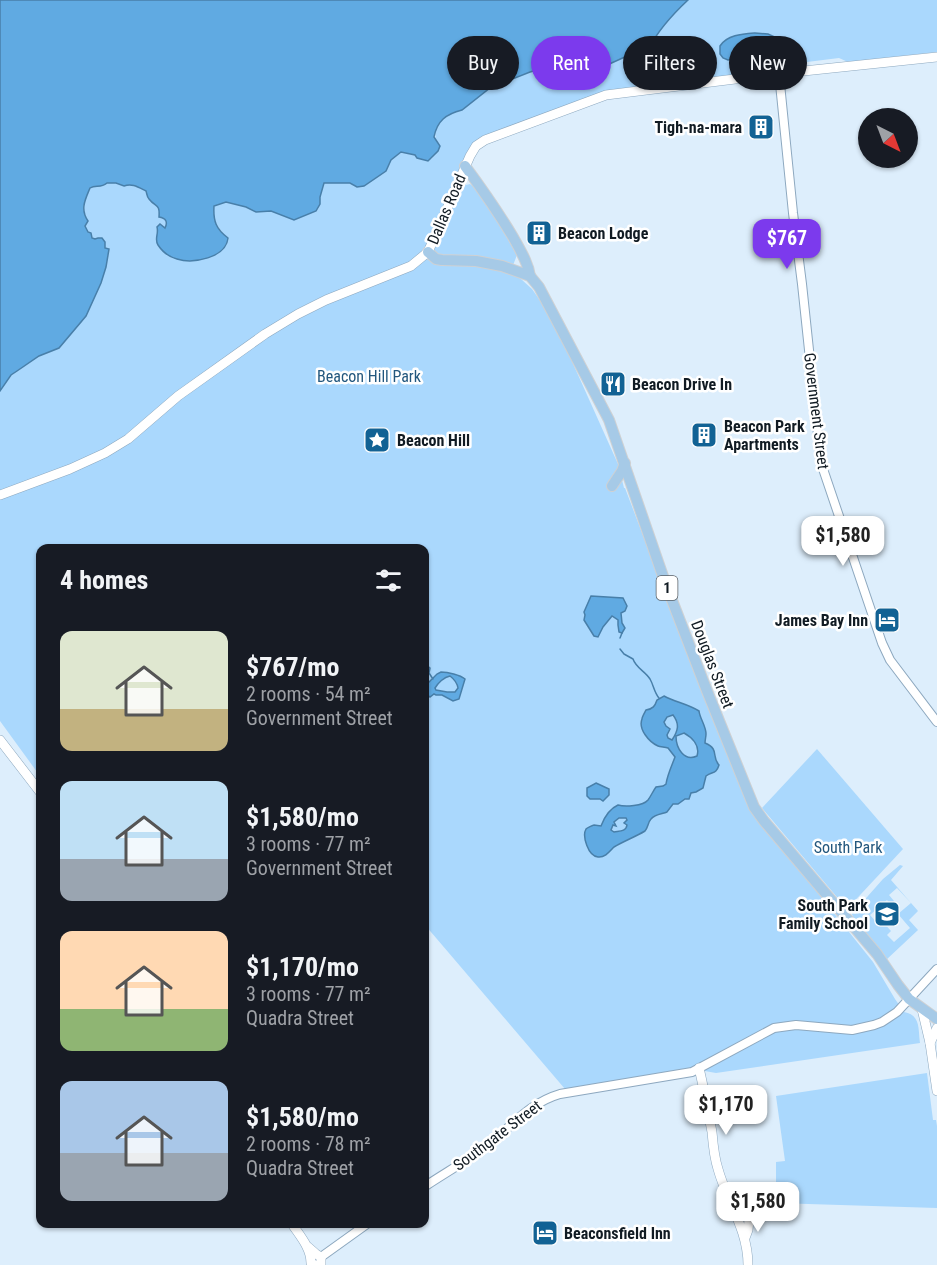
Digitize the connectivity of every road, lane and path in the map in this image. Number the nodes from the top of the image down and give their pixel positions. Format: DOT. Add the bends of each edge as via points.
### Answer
graph roads {
  1 [pos="937,57"];
  2 [pos="807,71"];
  3 [pos="729,80"];
  4 [pos="781,90"];
  5 [pos="465,166"];
  6 [pos="513,237"];
  7 [pos="428,252"];
  8 [pos="515,270"];
  9 [pos="530,276"];
  10 [pos="625,464"];
  11 [pos="612,486"];
  12 [pos="0,495"];
  13 [pos="937,722"];
  14 [pos="0,740"];
  15 [pos="36,787"];
  16 [pos="937,969"];
  17 [pos="909,999"];
  18 [pos="922,1010"];
  19 [pos="937,1018"];
  20 [pos="937,1028"];
  21 [pos="930,1043"];
  22 [pos="699,1068"];
  23 [pos="937,1091"];
  24 [pos="429,1183"];
  25 [pos="750,1210"];
  26 [pos="295,1228"];
  27 [pos="362,1228"];
  28 [pos="746,1238"];
  29 [pos="317,1261"];
  30 [pos="748,1265"];
  1 -- 2 [label="main road, Dallas Road"];
  3 -- 5 [label="main road, Dallas Road" via="606,95 485,140 476,146"];
  4 -- 13 [label="street, Government Street" via="821,463 882,643 890,660"];
  5 -- 6 [label="main road, Douglas Street / 1"];
  5 -- 7 [label="main road, Dallas Road"];
  6 -- 8 [label="main road, Douglas Street / 1" via="518,256"];
  6 -- 9 [label="main road, Douglas Street / 1"];
  7 -- 8 [label="main road" via="442,261 476,261"];
  7 -- 12 [label="main road, Dallas Road" via="411,266 326,300 265,334 105,453"];
  8 -- 9 [label="main road"];
  9 -- 10 [label="main road, Douglas Street / 1" via="599,399"];
  10 -- 11 [label="main road"];
  10 -- 17 [label="main road, Douglas Street / 1" via="665,582 754,807 877,954"];
  14 -- 15 [label="main road"];
  16 -- 17 [label="street, Southgate Street"];
  17 -- 18 [label="main road, Douglas Street / 1"];
  17 -- 22 [label="street, Southgate Street" via="889,1018 863,1029 796,1025 774,1028"];
  18 -- 19 [label="main road, Douglas Street / 1"];
  18 -- 21 [label="main road"];
  20 -- 21 [label="main road"];
  21 -- 23 [label="main road"];
  22 -- 24 [label="street, Southgate Street" via="546,1098 485,1147"];
  22 -- 28 [label="main road" via="717,1167"];
  25 -- 28 [label="main road"];
  26 -- 29 [label="main road"];
  27 -- 29 [label="street"];
  28 -- 30 [label="main road"];
}
